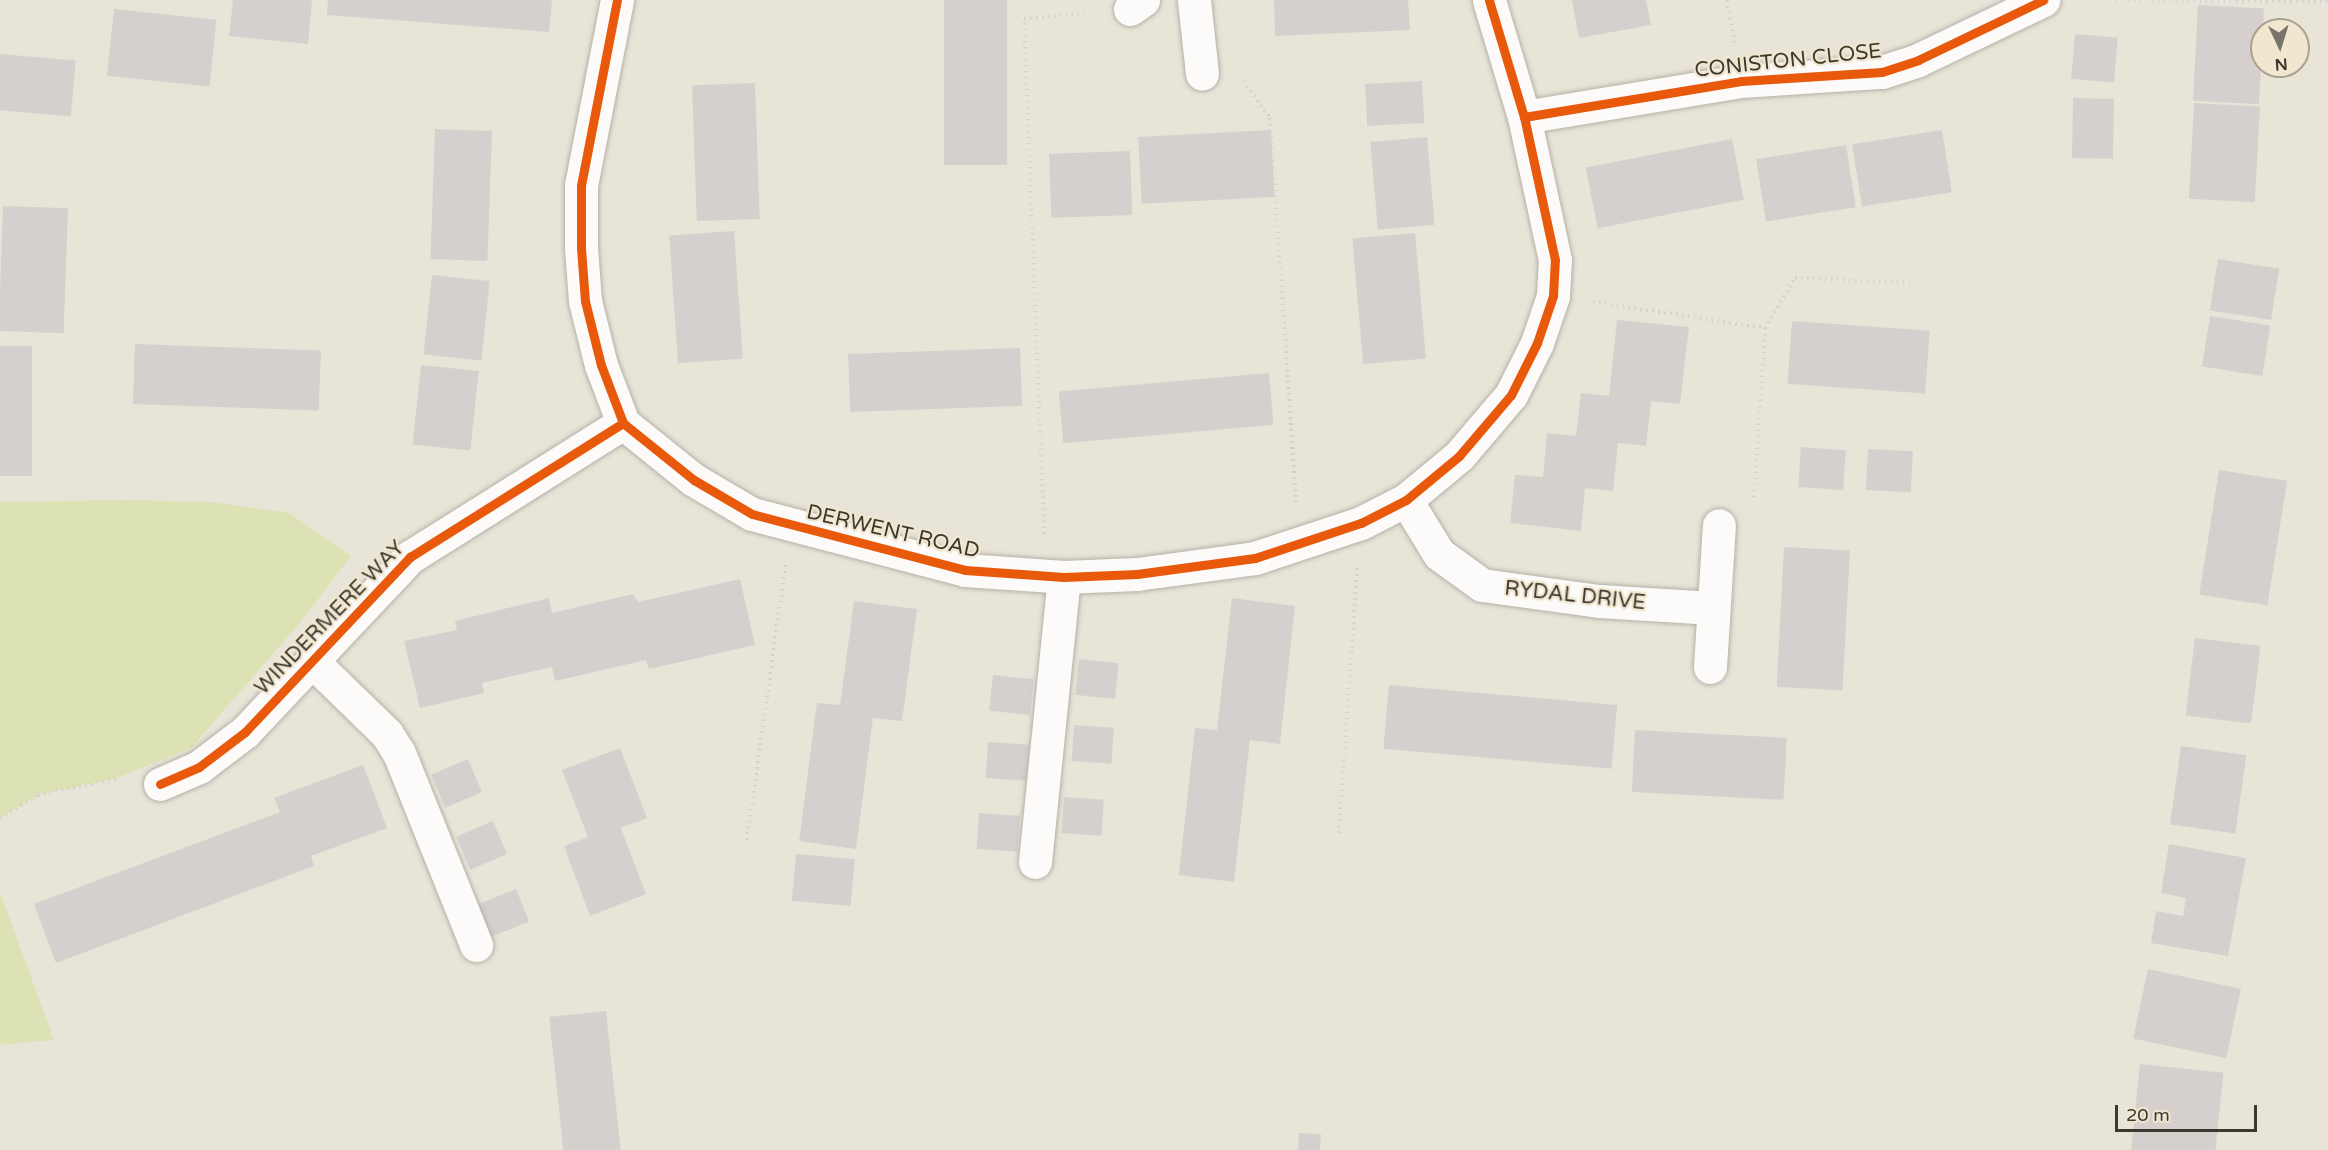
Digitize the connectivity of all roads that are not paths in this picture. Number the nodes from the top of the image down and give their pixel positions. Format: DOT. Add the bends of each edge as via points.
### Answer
graph roads {
  1 [pos="617,0"];
  2 [pos="1194,0"];
  3 [pos="1489,0"];
  4 [pos="2043,0"];
  5 [pos="1202,74"];
  6 [pos="1524,117"];
  7 [pos="623,423"];
  8 [pos="1406,500"];
  9 [pos="1719,525"];
  10 [pos="1055,577"];
  11 [pos="1713,608"];
  12 [pos="314,663"];
  13 [pos="1710,667"];
  14 [pos="160,784"];
  15 [pos="1035,862"];
  16 [pos="476,945"];
  1 -- 7 [label="street" via="581,186 580,249 585,301 601,365"];
  2 -- 5 [label="street"];
  3 -- 6 [label="street, DERWENT ROAD"];
  4 -- 6 [label="street, CONISTON CLOSE" via="1918,60 1882,72 1741,81"];
  6 -- 8 [label="street, DERWENT ROAD" via="1555,260 1553,296 1537,343 1511,395 1459,456"];
  7 -- 10 [label="street, DERWENT ROAD" via="724,500 790,527 964,570"];
  7 -- 12 [label="street, WINDERMERE WAY" via="410,557"];
  8 -- 10 [label="street, DERWENT ROAD" via="1360,524 1299,544 1198,567"];
  8 -- 11 [label="street, RYDAL DRIVE" via="1439,555 1482,585 1599,601"];
  9 -- 11 [label="street"];
  10 -- 15 [label="street"];
  11 -- 13 [label="street"];
  12 -- 14 [label="street, WINDERMERE WAY" via="220,752 180,778"];
  12 -- 16 [label="street, WINDERMERE WAY" via="387,734 408,770"];
}
